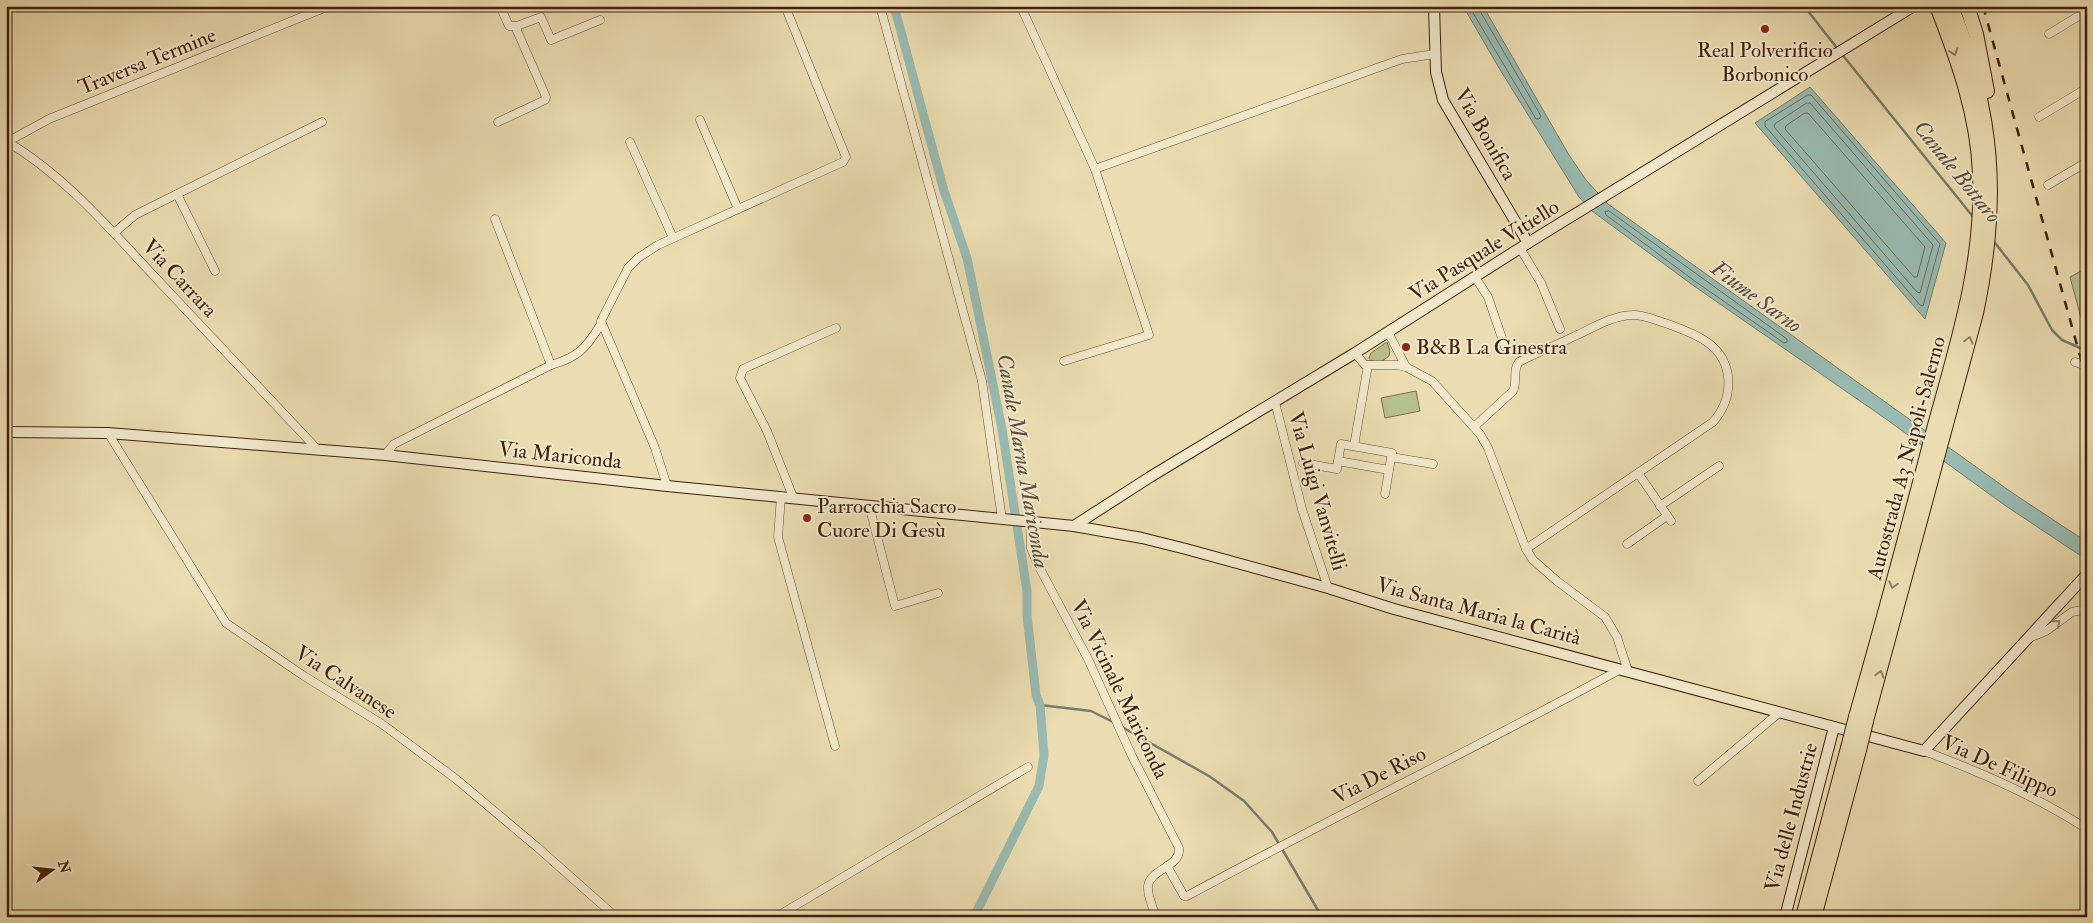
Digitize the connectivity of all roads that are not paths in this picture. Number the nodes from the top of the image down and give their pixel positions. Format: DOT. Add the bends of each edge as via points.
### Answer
graph roads {
  1 [pos="329,6"];
  2 [pos="500,6"];
  3 [pos="785,6"];
  4 [pos="880,6"];
  5 [pos="1434,6"];
  6 [pos="1914,6"];
  7 [pos="1937,6"];
  8 [pos="1950,6"];
  9 [pos="1967,6"];
  10 [pos="1022,9"];
  11 [pos="2087,11"];
  12 [pos="600,20"];
  13 [pos="515,26"];
  14 [pos="2048,34"];
  15 [pos="1435,54"];
  16 [pos="2087,88"];
  17 [pos="2039,117"];
  18 [pos="700,120"];
  19 [pos="322,122"];
  20 [pos="498,122"];
  21 [pos="7,142"];
  22 [pos="630,142"];
  23 [pos="1990,162"];
  24 [pos="2087,162"];
  25 [pos="1095,170"];
  26 [pos="2048,185"];
  27 [pos="177,194"];
  28 [pos="738,209"];
  29 [pos="495,219"];
  30 [pos="114,233"];
  31 [pos="673,238"];
  32 [pos="1524,246"];
  33 [pos="1982,250"];
  34 [pos="215,271"];
  35 [pos="1475,277"];
  36 [pos="601,324"];
  37 [pos="836,328"];
  38 [pos="1560,329"];
  39 [pos="1388,332"];
  40 [pos="1394,345"];
  41 [pos="1504,347"];
  42 [pos="1355,353"];
  43 [pos="1064,361"];
  44 [pos="2075,362"];
  45 [pos="1384,364"];
  46 [pos="551,365"];
  47 [pos="1368,365"];
  48 [pos="2087,366"];
  49 [pos="1406,367"];
  50 [pos="1275,402"];
  51 [pos="1474,427"];
  52 [pos="6,432"];
  53 [pos="108,433"];
  54 [pos="1354,446"];
  55 [pos="318,450"];
  56 [pos="385,455"];
  57 [pos="1391,457"];
  58 [pos="1338,461"];
  59 [pos="1303,464"];
  60 [pos="1433,464"];
  61 [pos="1719,466"];
  62 [pos="1389,470"];
  63 [pos="1638,472"];
  64 [pos="667,486"];
  65 [pos="1385,494"];
  66 [pos="781,496"];
  67 [pos="793,497"];
  68 [pos="869,505"];
  69 [pos="1660,506"];
  70 [pos="1006,519"];
  71 [pos="1026,521"];
  72 [pos="1074,526"];
  73 [pos="1627,544"];
  74 [pos="1526,548"];
  75 [pos="2087,574"];
  76 [pos="1328,588"];
  77 [pos="938,593"];
  78 [pos="2087,609"];
  79 [pos="2027,638"];
  80 [pos="1624,670"];
  81 [pos="1780,712"];
  82 [pos="1834,727"];
  83 [pos="834,746"];
  84 [pos="1853,749"];
  85 [pos="1924,751"];
  86 [pos="1028,767"];
  87 [pos="1698,781"];
  88 [pos="2087,829"];
  89 [pos="1167,866"];
  90 [pos="616,917"];
  91 [pos="776,917"];
  92 [pos="1156,917"];
  93 [pos="1784,917"];
  94 [pos="1803,917"];
  95 [pos="1814,917"];
  1 -- 21 [label="street, Traversa Termine" via="49,119"];
  2 -- 13 [label="street" via="509,26"];
  3 -- 28 [label="street" via="846,157 843,162"];
  4 -- 70 [label="street" via="982,381"];
  5 -- 15 [label="street, Via Bonifica"];
  6 -- 32 [label="street, Via Pasquale Vitiello"];
  7 -- 33 [label="highway, Autostrada A3 Napoli-Salerno, one-way" via="1962,74 1973,118 1980,172"];
  8 -- 23 [label="highway, Autostrada A3 Napoli-Salerno" via="1979,90"];
  9 -- 23 [label="highway" via="1984,71"];
  10 -- 25 [label="street"];
  11 -- 14 [label="street"];
  12 -- 13 [label="street" via="551,40 541,17"];
  13 -- 20 [label="street" via="546,97"];
  15 -- 25 [label="street" via="1402,59"];
  15 -- 32 [label="street, Via Bonifica" via="1443,100"];
  16 -- 17 [label="street"];
  18 -- 28 [label="street"];
  19 -- 27 [label="street"];
  21 -- 30 [label="street, Via Carrara" via="29,155 65,185"];
  22 -- 31 [label="street"];
  23 -- 33 [label="highway, Autostrada A3 Napoli-Salerno" via="1989,230"];
  24 -- 26 [label="street"];
  25 -- 43 [label="street" via="1149,335"];
  27 -- 30 [label="street" via="135,215"];
  27 -- 34 [label="street"];
  28 -- 31 [label="street"];
  29 -- 46 [label="street"];
  30 -- 55 [label="street, Via Carrara"];
  31 -- 36 [label="street" via="658,244 628,268"];
  32 -- 35 [label="street, Via Pasquale Vitiello"];
  32 -- 38 [label="street"];
  33 -- 84 [label="highway, Autostrada A3 Napoli-Salerno, bridge" via="1942,419"];
  35 -- 39 [label="street, Via Pasquale Vitiello"];
  35 -- 41 [label="street" via="1488,297"];
  36 -- 46 [label="street" via="585,348"];
  36 -- 64 [label="street" via="655,448"];
  37 -- 67 [label="street" via="743,369 741,374"];
  39 -- 40 [label="street"];
  39 -- 42 [label="street, Via Pasquale Vitiello"];
  40 -- 45 [label="street" via="1393,357"];
  40 -- 49 [label="street"];
  42 -- 47 [label="street"];
  42 -- 50 [label="street, Via Pasquale Vitiello"];
  44 -- 48 [label="street"];
  45 -- 47 [label="street"];
  45 -- 49 [label="street"];
  46 -- 56 [label="street" via="394,444"];
  47 -- 54 [label="street"];
  49 -- 51 [label="street" via="1432,381"];
  50 -- 72 [label="street, Via Pasquale Vitiello"];
  50 -- 76 [label="street, Via Luigi Vanvitelli" via="1302,509"];
  51 -- 63 [label="street" via="1513,391 1519,362 1610,319 1632,314 1645,316 1707,342 1724,364 1729,381 1724,408 1712,422"];
  51 -- 74 [label="street" via="1488,448"];
  52 -- 53 [label="street, Via Mariconda"];
  53 -- 55 [label="street, Via Mariconda"];
  53 -- 90 [label="street, Via Calvanese" via="226,623 382,724 456,779"];
  54 -- 57 [label="street" via="1392,453"];
  54 -- 58 [label="street" via="1341,444"];
  55 -- 56 [label="street, Via Mariconda"];
  56 -- 64 [label="street, Via Mariconda"];
  57 -- 60 [label="street"];
  57 -- 62 [label="street"];
  58 -- 59 [label="street" via="1337,469"];
  58 -- 62 [label="street"];
  61 -- 69 [label="street"];
  62 -- 65 [label="street"];
  63 -- 69 [label="street"];
  63 -- 74 [label="street"];
  64 -- 66 [label="street, Via Mariconda"];
  66 -- 67 [label="street, Via Mariconda"];
  66 -- 83 [label="street" via="778,537"];
  67 -- 68 [label="street, Via Mariconda"];
  68 -- 70 [label="street, Via Mariconda"];
  68 -- 77 [label="street" via="895,606"];
  69 -- 73 [label="street" via="1669,519"];
  70 -- 71 [label="street, Via Mariconda"];
  71 -- 72 [label="street, Via Santa Maria la Carità"];
  71 -- 89 [label="street, Via Vicinale Mariconda" via="1037,563 1179,848 1176,858"];
  72 -- 76 [label="street, Via Santa Maria la Carità" via="1142,538"];
  74 -- 80 [label="street" via="1556,581 1605,616 1617,637"];
  75 -- 79 [label="street"];
  76 -- 80 [label="street, Via Santa Maria la Carità" via="1394,609"];
  79 -- 78 [label="street, one-way" via="2046,631 2072,612"];
  79 -- 85 [label="street"];
  80 -- 81 [label="street, Via Santa Maria la Carità"];
  80 -- 89 [label="street, Via De Riso" via="1284,843 1188,896 1180,892"];
  81 -- 82 [label="street, Via Santa Maria la Carità"];
  81 -- 87 [label="street"];
  82 -- 85 [label="street, Via Santa Maria la Carità"];
  82 -- 93 [label="street, Via delle Industrie"];
  84 -- 94 [label="highway, Autostrada A3 Napoli-Salerno"];
  84 -- 95 [label="highway, Autostrada A3 Napoli-Salerno"];
  85 -- 88 [label="street, Via De Filippo" via="2010,785"];
  86 -- 91 [label="street"];
  89 -- 92 [label="street" via="1149,883"];
}
